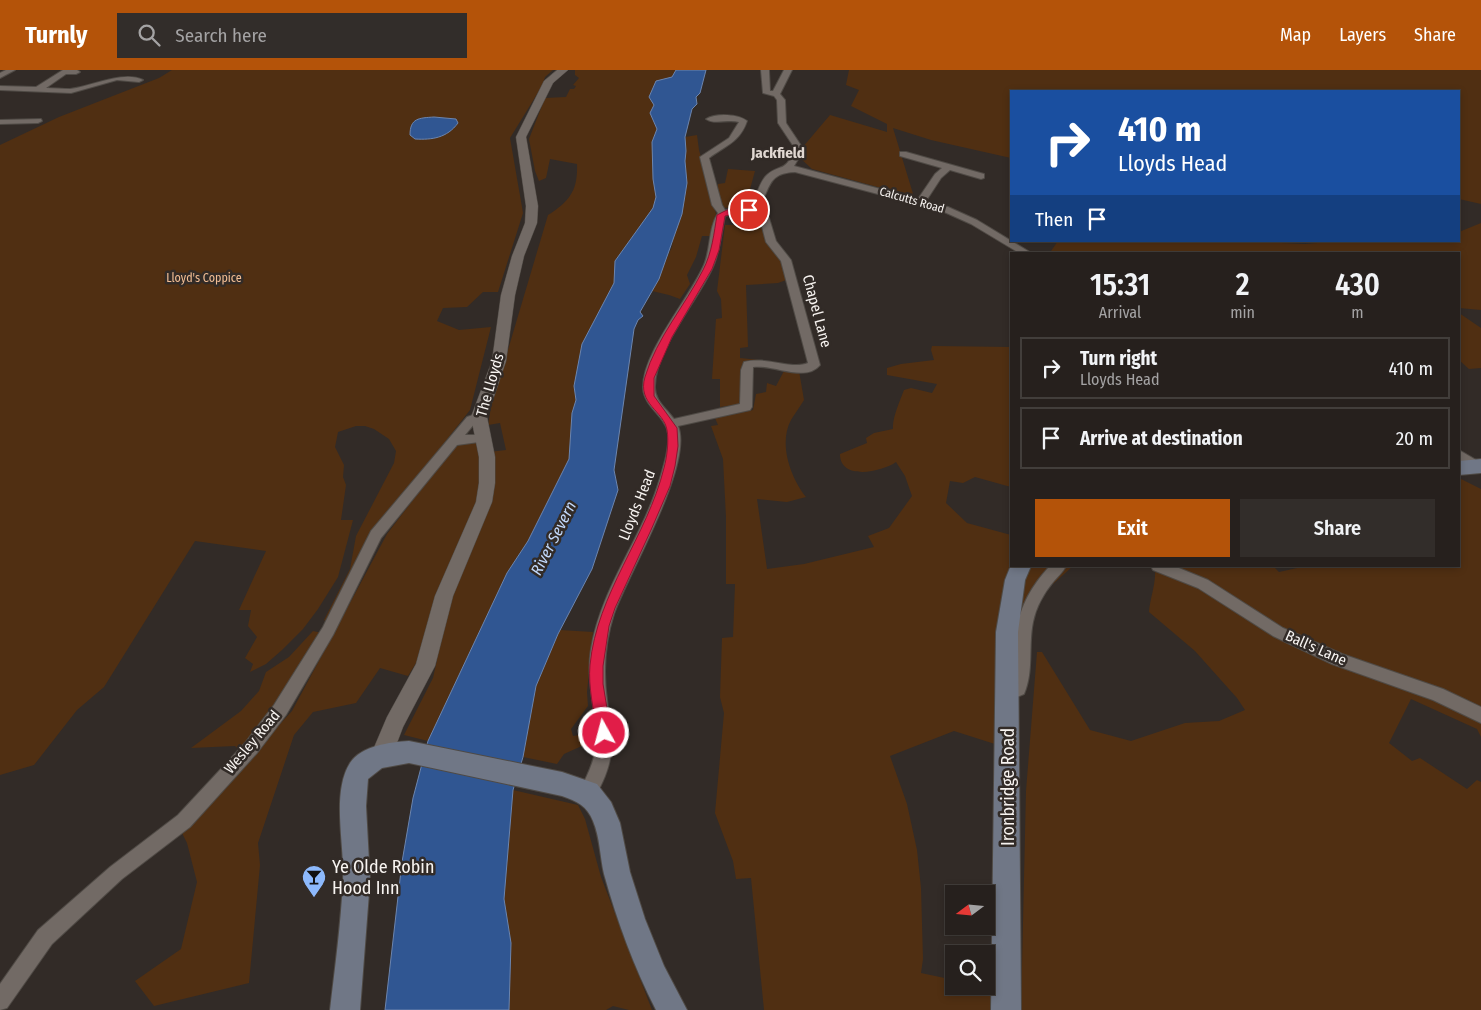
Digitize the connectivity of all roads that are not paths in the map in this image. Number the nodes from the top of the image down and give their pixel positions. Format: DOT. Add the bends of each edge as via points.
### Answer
graph roads {
  1 [pos="11,70"];
  2 [pos="563,70"];
  3 [pos="766,70"];
  4 [pos="788,70"];
  5 [pos="76,72"];
  6 [pos="0,76"];
  7 [pos="139,80"];
  8 [pos="0,88"];
  9 [pos="40,89"];
  10 [pos="772,93"];
  11 [pos="710,118"];
  12 [pos="38,121"];
  13 [pos="0,122"];
  14 [pos="903,154"];
  15 [pos="948,167"];
  16 [pos="788,169"];
  17 [pos="981,176"];
  18 [pos="921,202"];
  19 [pos="753,208"];
  20 [pos="723,213"];
  21 [pos="1025,252"];
  22 [pos="727,410"];
  23 [pos="479,417"];
  24 [pos="670,424"];
  25 [pos="482,438"];
  26 [pos="454,441"];
  27 [pos="1460,455"];
  28 [pos="1472,467"];
  29 [pos="1021,567"];
  30 [pos="1058,567"];
  31 [pos="1160,567"];
  32 [pos="1008,694"];
  33 [pos="1481,716"];
  34 [pos="381,757"];
  35 [pos="588,793"];
  36 [pos="0,1001"];
  37 [pos="345,1010"];
  38 [pos="672,1010"];
  39 [pos="1006,1010"];
  1 -- 6 [label="street"];
  2 -- 23 [label="street, The Lloyds" via="549,81 521,138 532,206 530,222 508,295 499,361"];
  3 -- 10 [label="street" via="765,85"];
  4 -- 10 [label="street"];
  5 -- 9 [label="street" via="64,72"];
  7 -- 9 [label="street" via="116,78 71,91"];
  8 -- 9 [label="street"];
  10 -- 16 [label="street" via="782,102 782,122 798,147"];
  11 -- 20 [label="street" via="743,121 735,138 704,157 717,206"];
  12 -- 13 [label="street"];
  14 -- 15 [label="street"];
  15 -- 17 [label="street"];
  15 -- 18 [label="street"];
  16 -- 18 [label="street, Calcutts Road"];
  16 -- 19 [label="street" via="775,173 766,182"];
  18 -- 21 [label="street, Calcutts Road" via="961,215"];
  19 -- 20 [label="street"];
  19 -- 22 [label="street, Chapel Lane" via="764,218 771,242 786,260 814,365 806,369 762,362 748,365 746,406"];
  20 -- 24 [label="street" via="708,269 667,337 650,378 650,396"];
  22 -- 24 [label="street, Chapel Lane"];
  23 -- 25 [label="street, The Lloyds"];
  23 -- 26 [label="street, Wesley Road" via="471,420"];
  24 -- 35 [label="street, Lloyds Head" via="674,433 664,486 608,608 603,626 596,666 604,749 601,767"];
  25 -- 26 [label="street"];
  25 -- 34 [label="street, The Lloyds" via="488,483 484,502 444,596 425,666"];
  26 -- 36 [label="street, Wesley Road" via="376,535 328,631 280,710 251,748 184,821 116,873 45,937"];
  27 -- 28 [label="street"];
  29 -- 32 [label="main road, Ironbridge Road" via="1015,580 1007,632"];
  30 -- 32 [label="street" via="1030,606 1024,630 1022,680 1018,689"];
  31 -- 33 [label="street, Ball's Lane" via="1203,584 1278,632 1337,659 1438,694"];
  32 -- 39 [label="main road, Ironbridge Road"];
  34 -- 35 [label="main road" via="409,752 562,784"];
  34 -- 37 [label="main road" via="361,768 354,788 356,890"];
  35 -- 38 [label="main road" via="607,822 631,920"];
}
